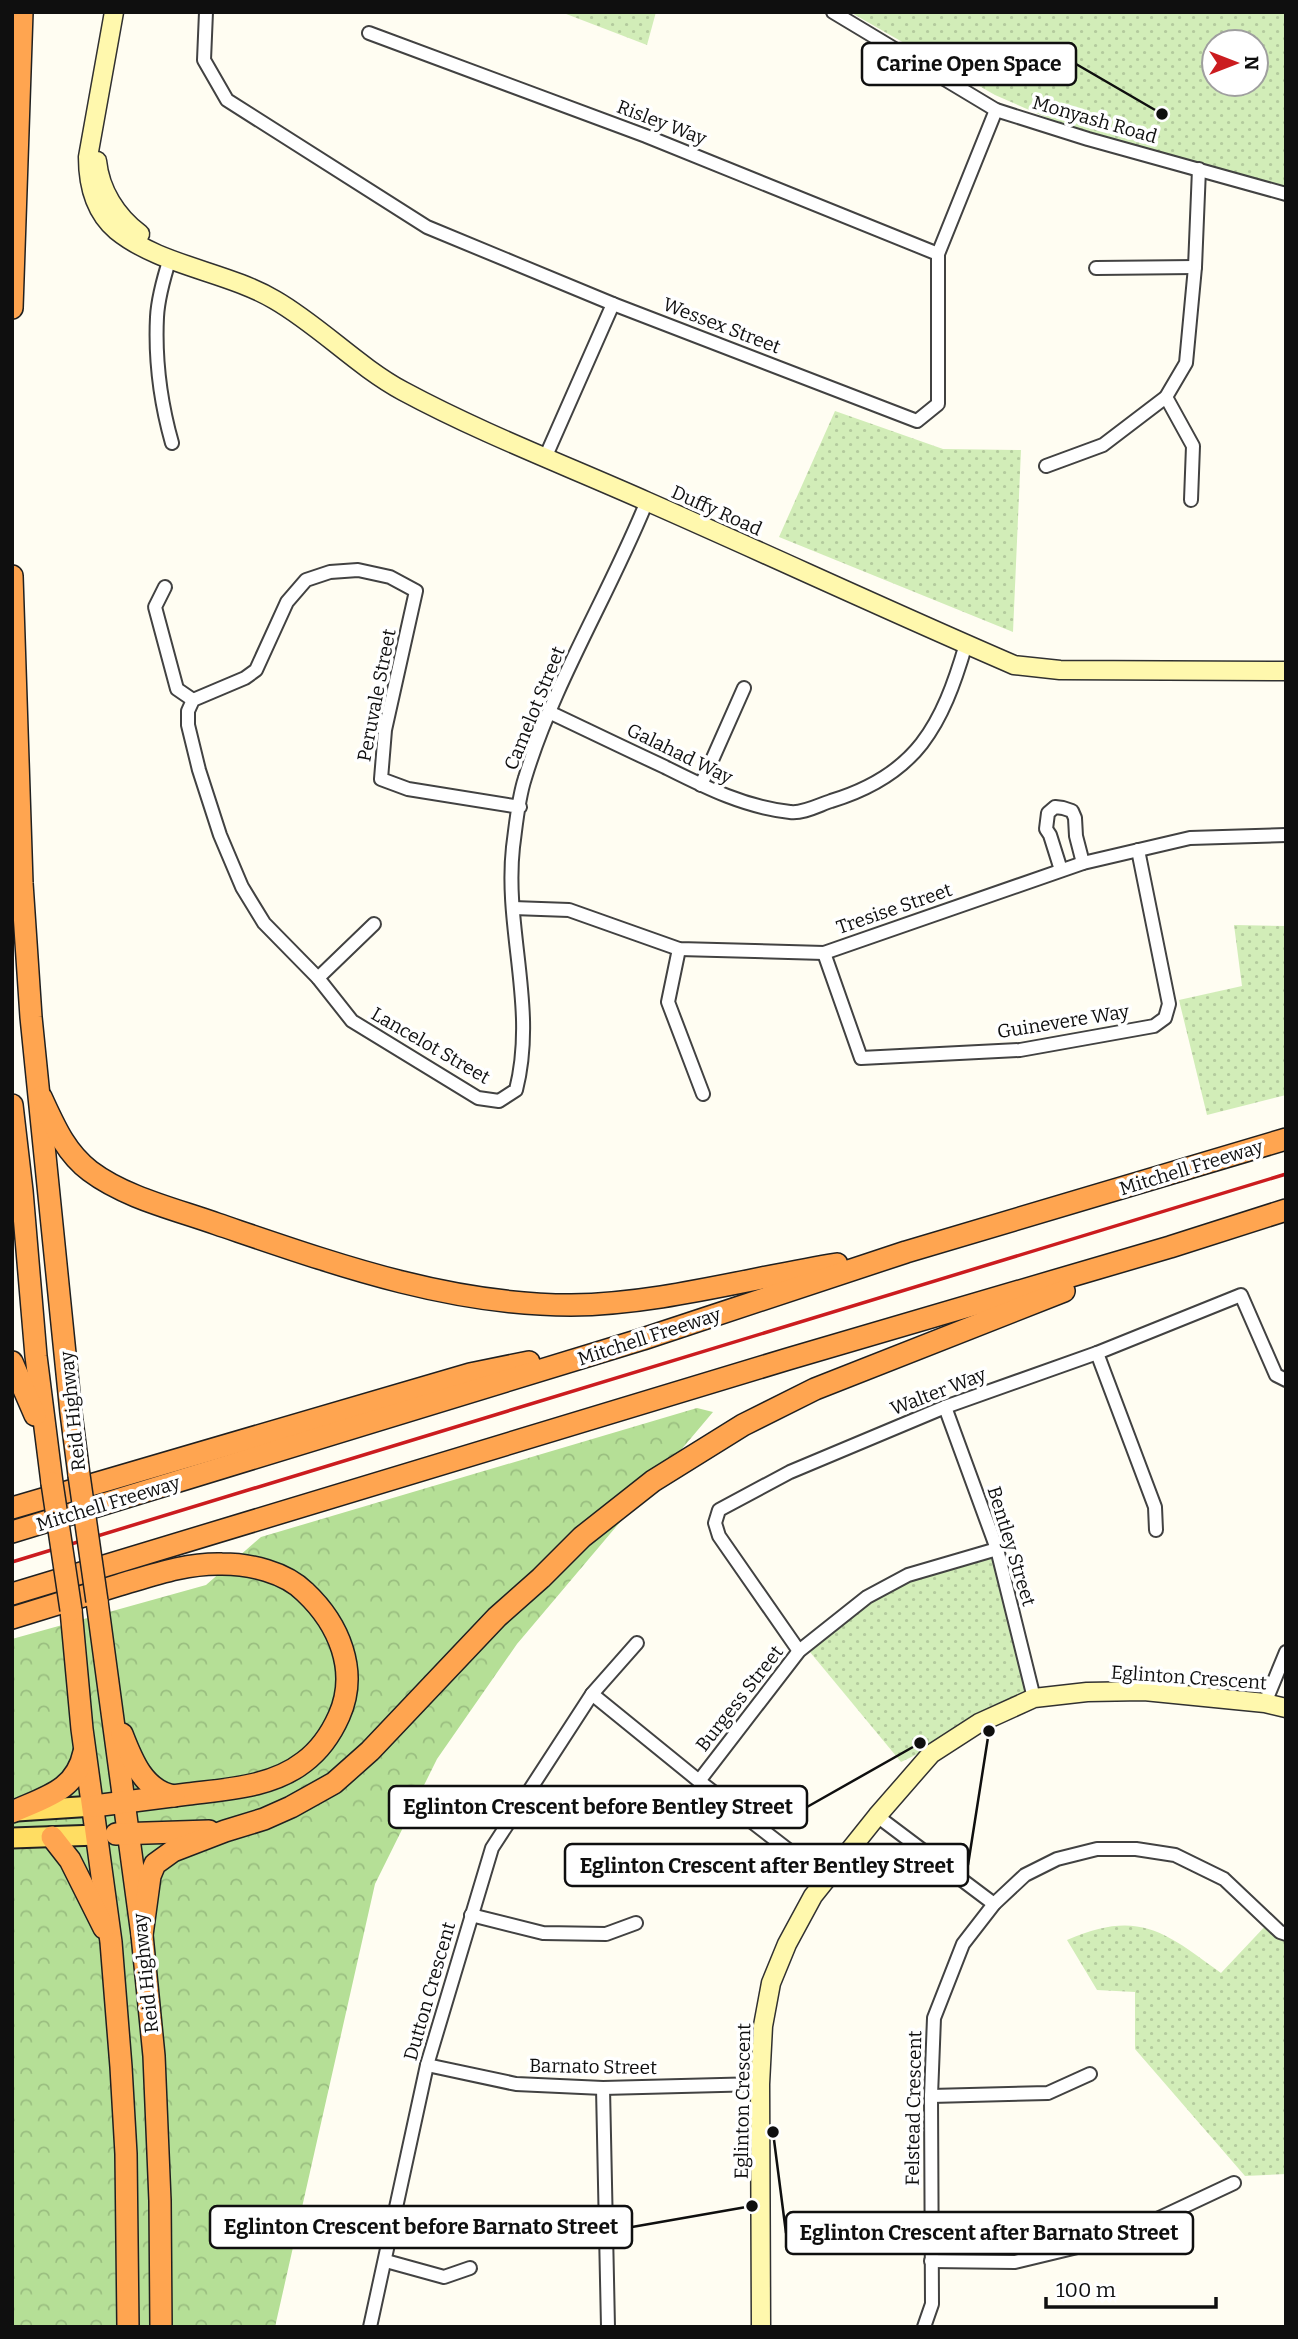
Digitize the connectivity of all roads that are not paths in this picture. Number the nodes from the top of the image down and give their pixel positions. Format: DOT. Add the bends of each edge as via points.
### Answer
graph roads {
  1 [pos="22,12"];
  2 [pos="114,12"];
  3 [pos="206,12"];
  4 [pos="833,12"];
  5 [pos="369,33"];
  6 [pos="996,110"];
  7 [pos="15,141"];
  8 [pos="1199,169"];
  9 [pos="1286,194"];
  10 [pos="13,205"];
  11 [pos="938,254"];
  12 [pos="170,258"];
  13 [pos="1195,267"];
  14 [pos="1096,268"];
  15 [pos="613,304"];
  16 [pos="12,308"];
  17 [pos="1166,397"];
  18 [pos="172,443"];
  19 [pos="545,458"];
  20 [pos="1046,466"];
  21 [pos="1191,499"];
  22 [pos="647,501"];
  23 [pos="12,576"];
  24 [pos="165,587"];
  25 [pos="966,644"];
  26 [pos="1286,671"];
  27 [pos="744,688"];
  28 [pos="193,700"];
  29 [pos="549,712"];
  30 [pos="701,785"];
  31 [pos="520,807"];
  32 [pos="1286,835"];
  33 [pos="1138,850"];
  34 [pos="1083,863"];
  35 [pos="1061,870"];
  36 [pos="513,908"];
  37 [pos="374,923"];
  38 [pos="679,949"];
  39 [pos="824,953"];
  40 [pos="318,978"];
  41 [pos="703,1094"];
  42 [pos="41,1097"];
  43 [pos="499,1101"];
  44 [pos="13,1121"];
  45 [pos="1286,1139"];
  46 [pos="17,1190"];
  47 [pos="1286,1210"];
  48 [pos="55,1237"];
  49 [pos="1170,1247"];
  50 [pos="906,1252"];
  51 [pos="643,1339"];
  52 [pos="1097,1353"];
  53 [pos="12,1362"];
  54 [pos="1286,1380"];
  55 [pos="945,1407"];
  56 [pos="46,1442"];
  57 [pos="12,1508"];
  58 [pos="1156,1530"];
  59 [pos="12,1532"];
  60 [pos="997,1549"];
  61 [pos="12,1594"];
  62 [pos="12,1618"];
  63 [pos="637,1643"];
  64 [pos="799,1651"];
  65 [pos="1286,1652"];
  66 [pos="592,1694"];
  67 [pos="1034,1698"];
  68 [pos="1265,1703"];
  69 [pos="1286,1708"];
  70 [pos="113,1712"];
  71 [pos="85,1746"];
  72 [pos="699,1780"];
  73 [pos="174,1796"];
  74 [pos="124,1802"];
  75 [pos="94,1806"];
  76 [pos="12,1812"];
  77 [pos="877,1816"];
  78 [pos="226,1831"];
  79 [pos="128,1834"];
  80 [pos="98,1835"];
  81 [pos="52,1837"];
  82 [pos="12,1838"];
  83 [pos="826,1879"];
  84 [pos="994,1904"];
  85 [pos="471,1915"];
  86 [pos="636,1923"];
  87 [pos="1286,1934"];
  88 [pos="142,1935"];
  89 [pos="111,1942"];
  90 [pos="427,2065"];
  91 [pos="1090,2074"];
  92 [pos="760,2084"];
  93 [pos="603,2088"];
  94 [pos="931,2096"];
  95 [pos="1234,2183"];
  96 [pos="386,2261"];
  97 [pos="931,2261"];
  98 [pos="470,2268"];
  99 [pos="128,2327"];
  100 [pos="161,2327"];
  101 [pos="370,2327"];
  102 [pos="608,2327"];
  103 [pos="761,2327"];
  104 [pos="924,2327"];
  1 -- 7 [label="highway"];
  2 -- 12 [label="main road, Duffy Road" via="88,157 92,195 115,228 141,247"];
  3 -- 15 [label="street, Wessex Street" via="204,60 227,100 427,227"];
  4 -- 6 [label="street, Monyash Road"];
  5 -- 11 [label="street, Risley Way" via="646,136"];
  6 -- 8 [label="street, Monyash Road"];
  6 -- 11 [label="street, Wessex Street"];
  7 -- 10 [label="highway"];
  8 -- 9 [label="street, Monyash Road"];
  8 -- 13 [label="street"];
  10 -- 16 [label="highway"];
  11 -- 15 [label="street, Wessex Street" via="938,404 917,421"];
  12 -- 18 [label="street" via="157,315 157,343 164,417"];
  12 -- 19 [label="main road, Duffy Road" via="272,298 401,390"];
  13 -- 14 [label="street"];
  13 -- 17 [label="street" via="1186,363"];
  15 -- 19 [label="street"];
  17 -- 20 [label="street" via="1102,445"];
  17 -- 21 [label="street" via="1193,446"];
  19 -- 22 [label="main road, Duffy Road"];
  22 -- 25 [label="main road, Duffy Road"];
  22 -- 29 [label="street, Camelot Street"];
  23 -- 42 [label="highway, Reid Highway" via="22,883"];
  24 -- 28 [label="street" via="156,607 177,689"];
  25 -- 26 [label="main road, Duffy Road" via="1031,668"];
  25 -- 30 [label="street, Galahad Way" via="947,705 933,730 906,761 870,787 793,813 731,799"];
  27 -- 30 [label="street"];
  28 -- 31 [label="street, Peruvale Street" via="256,670 287,602 306,580 358,570 390,577 416,591 385,730 381,779 408,789"];
  28 -- 40 [label="street, Lancelot Street" via="188,725 199,770 242,887 264,923"];
  29 -- 30 [label="street, Galahad Way"];
  29 -- 31 [label="street, Camelot Street" via="524,781"];
  31 -- 36 [label="street, Camelot Street" via="513,849"];
  32 -- 33 [label="street, Tresise Street" via="1190,838"];
  33 -- 34 [label="street, Tresise Street"];
  33 -- 39 [label="street, Guinevere Way" via="1169,1004 1165,1018 1154,1026 1020,1050 861,1058"];
  34 -- 35 [label="street, Tresise Street"];
  34 -- 35 [label="street" via="1072,811 1055,807 1048,813 1046,829"];
  35 -- 39 [label="street, Tresise Street"];
  36 -- 38 [label="street, Tresise Street" via="569,910"];
  36 -- 43 [label="street, Camelot Street" via="524,1011 523,1062 516,1090"];
  37 -- 40 [label="street"];
  38 -- 39 [label="street, Tresise Street"];
  38 -- 41 [label="street" via="668,1002"];
  40 -- 43 [label="street, Lancelot Street" via="352,1021 478,1098"];
  42 -- 48 [label="highway, Reid Highway"];
  42 -- 50 [label="highway" via="72,1156 130,1193 420,1288 500,1301 571,1305 645,1300"];
  44 -- 46 [label="highway, Reid Highway"];
  45 -- 50 [label="highway, Mitchell Freeway"];
  46 -- 48 [label="highway" via="45,1217"];
  46 -- 56 [label="highway, Reid Highway"];
  47 -- 49 [label="highway"];
  48 -- 70 [label="highway, Reid Highway, bridge" via="71,1413"];
  49 -- 61 [label="highway"];
  49 -- 78 [label="highway" via="827,1384 743,1425 684,1461 582,1537 471,1642 370,1751 334,1783 291,1807"];
  50 -- 51 [label="highway, Mitchell Freeway"];
  51 -- 57 [label="highway" via="471,1374"];
  51 -- 59 [label="highway, Mitchell Freeway"];
  52 -- 54 [label="street, Walter Way" via="1241,1295 1276,1375"];
  52 -- 55 [label="street, Walter Way"];
  52 -- 58 [label="street" via="1155,1507"];
  53 -- 56 [label="highway"];
  55 -- 60 [label="street, Bentley Street"];
  55 -- 64 [label="street, Walter Way" via="790,1472 719,1510 719,1536"];
  56 -- 71 [label="highway, Reid Highway, bridge"];
  60 -- 64 [label="street, Burgess Street" via="908,1575 867,1597"];
  60 -- 67 [label="street, Bentley Street"];
  62 -- 73 [label="highway" via="189,1565 224,1563 258,1568 304,1591 335,1628 345,1655 347,1684 332,1731 320,1748 288,1773 250,1785"];
  63 -- 66 [label="street, Dutton Crescent"];
  64 -- 72 [label="street, Burgess Street"];
  65 -- 68 [label="street"];
  66 -- 72 [label="street"];
  66 -- 85 [label="street, Dutton Crescent" via="492,1848"];
  67 -- 68 [label="main road, Eglinton Crescent" via="1144,1691"];
  67 -- 77 [label="main road, Eglinton Crescent" via="979,1723 931,1754"];
  68 -- 69 [label="main road, Eglinton Crescent"];
  70 -- 73 [label="highway" via="145,1779 155,1791"];
  70 -- 74 [label="highway, Reid Highway"];
  71 -- 75 [label="highway, Reid Highway"];
  71 -- 76 [label="highway" via="81,1765 67,1786"];
  72 -- 83 [label="street"];
  73 -- 74 [label="highway"];
  74 -- 75 [label="highway"];
  74 -- 79 [label="highway, Reid Highway"];
  75 -- 76 [label="main road"];
  75 -- 80 [label="highway, Reid Highway"];
  77 -- 83 [label="main road, Eglinton Crescent"];
  77 -- 84 [label="street"];
  78 -- 79 [label="highway"];
  78 -- 88 [label="highway" via="173,1851 155,1864"];
  79 -- 80 [label="highway"];
  79 -- 88 [label="highway, Reid Highway"];
  80 -- 81 [label="main road"];
  80 -- 89 [label="highway, Reid Highway"];
  81 -- 82 [label="main road"];
  81 -- 89 [label="highway" via="70,1860"];
  83 -- 92 [label="main road, Eglinton Crescent" via="787,1944 771,1983"];
  84 -- 87 [label="street, Felstead Crescent" via="1025,1875 1057,1859 1097,1849 1136,1849 1175,1855 1224,1879"];
  84 -- 94 [label="street, Felstead Crescent" via="963,1944 934,2018"];
  85 -- 86 [label="street" via="543,1933 606,1934"];
  85 -- 90 [label="street, Dutton Crescent"];
  88 -- 100 [label="highway, Reid Highway" via="156,2096"];
  89 -- 99 [label="highway, Reid Highway" via="124,2112"];
  90 -- 93 [label="street, Barnato Street" via="516,2084"];
  90 -- 96 [label="street, Dutton Crescent"];
  91 -- 94 [label="street" via="1048,2093"];
  92 -- 93 [label="street, Barnato Street"];
  92 -- 103 [label="main road, Eglinton Crescent"];
  93 -- 102 [label="street"];
  94 -- 97 [label="street, Felstead Crescent"];
  95 -- 97 [label="street" via="1119,2237 1015,2262"];
  96 -- 98 [label="street" via="444,2277"];
  96 -- 101 [label="street, Dutton Crescent"];
  97 -- 104 [label="street, Felstead Crescent" via="932,2304"];
}
